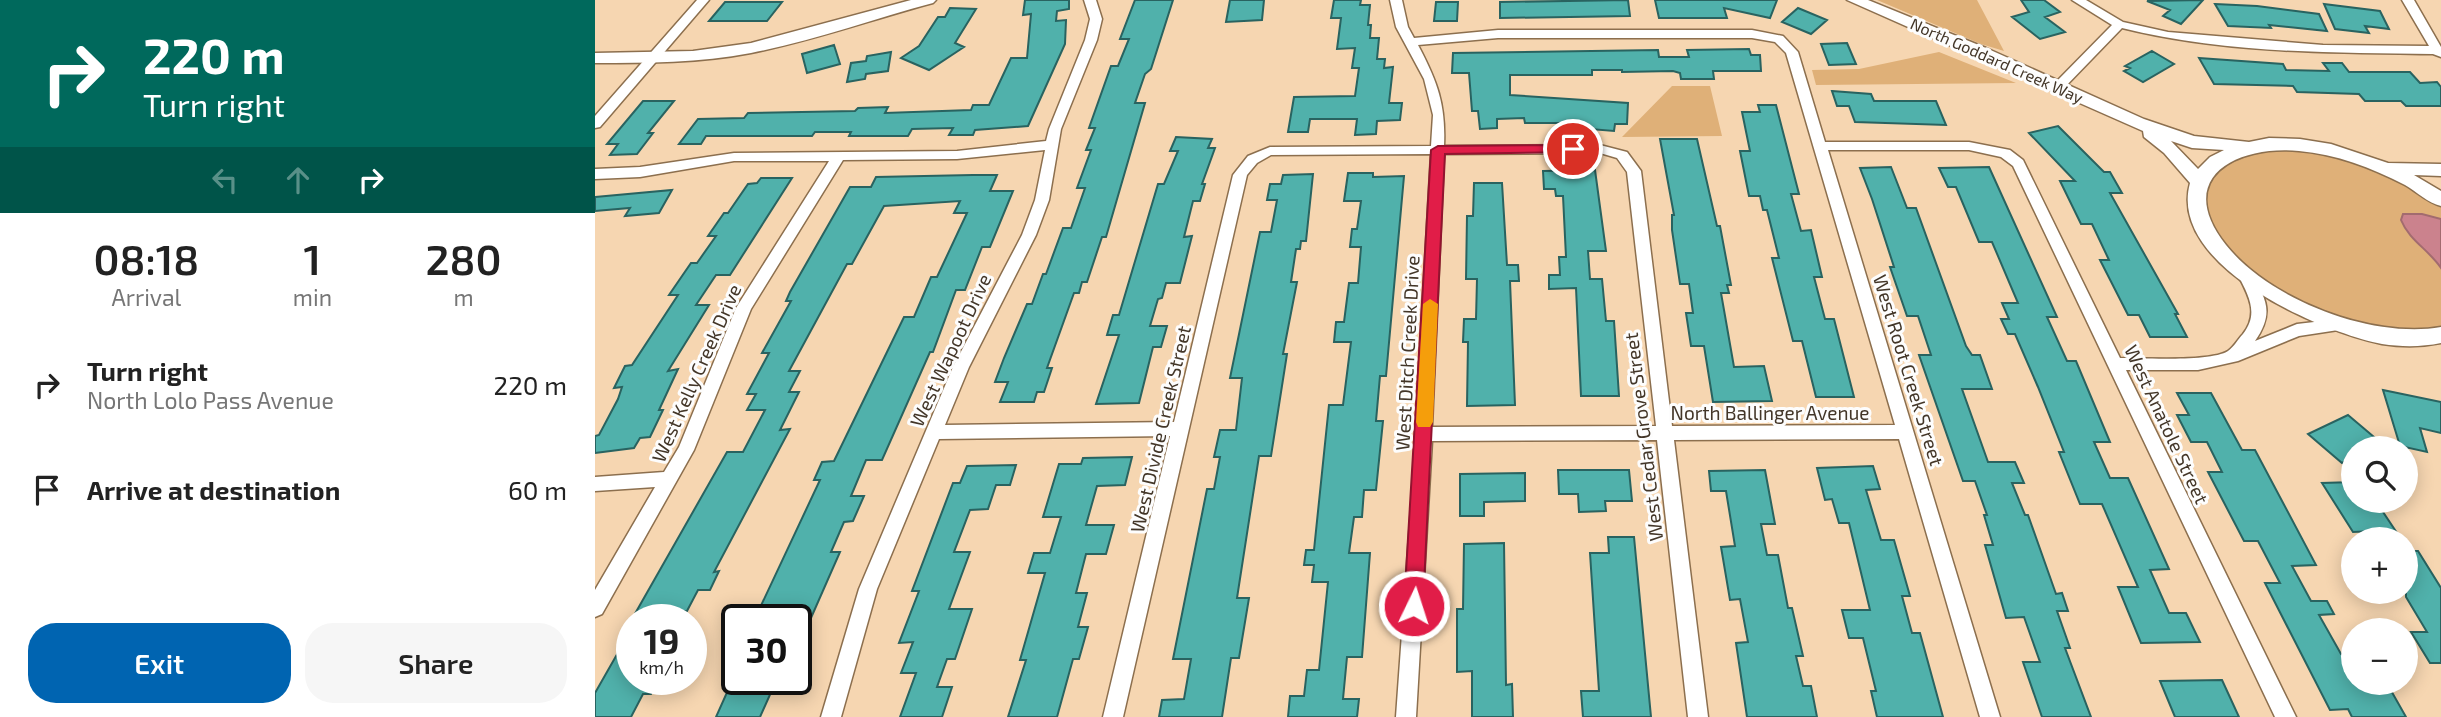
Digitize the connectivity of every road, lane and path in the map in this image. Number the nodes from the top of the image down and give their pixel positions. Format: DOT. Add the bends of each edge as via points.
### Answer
graph roads {
  1 [pos="703,0"];
  2 [pos="928,0"];
  3 [pos="1090,0"];
  4 [pos="1396,0"];
  5 [pos="1855,0"];
  6 [pos="2078,0"];
  7 [pos="2408,0"];
  8 [pos="2119,24"];
  9 [pos="1409,42"];
  10 [pos="2438,53"];
  11 [pos="595,58"];
  12 [pos="653,58"];
  13 [pos="2058,86"];
  14 [pos="2138,123"];
  15 [pos="595,124"];
  16 [pos="1051,145"];
  17 [pos="1820,146"];
  18 [pos="2249,147"];
  19 [pos="1438,150"];
  20 [pos="838,157"];
  21 [pos="2384,167"];
  22 [pos="2441,170"];
  23 [pos="595,174"];
  24 [pos="2199,183"];
  25 [pos="2441,200"];
  26 [pos="2245,275"];
  27 [pos="2340,325"];
  28 [pos="2434,340"];
  29 [pos="2232,357"];
  30 [pos="2115,363"];
  31 [pos="1181,429"];
  32 [pos="933,432"];
  33 [pos="1906,432"];
  34 [pos="1663,433"];
  35 [pos="1424,434"];
  36 [pos="671,479"];
  37 [pos="595,485"];
  38 [pos="595,608"];
  39 [pos="831,717"];
  40 [pos="1113,717"];
  41 [pos="1406,717"];
  42 [pos="1698,717"];
  43 [pos="1990,717"];
  44 [pos="2286,717"];
  1 -- 12 [label="street"];
  2 -- 12 [label="street" via="802,37"];
  3 -- 16 [label="street, West Wapoot Drive" via="1096,19 1091,40"];
  4 -- 9 [label="street, West Ditch Creek Drive"];
  5 -- 13 [label="street, North Goddard Creek Way"];
  6 -- 8 [label="street"];
  7 -- 10 [label="street"];
  8 -- 10 [label="street" via="2206,40"];
  8 -- 13 [label="street"];
  9 -- 17 [label="street, West Root Creek Street" via="1498,34 1752,34 1779,39 1791,52"];
  9 -- 19 [label="street, West Ditch Creek Drive" via="1430,79 1439,115"];
  11 -- 12 [label="street"];
  12 -- 15 [label="street"];
  13 -- 14 [label="street, North Goddard Creek Way"];
  14 -- 18 [label="street, North Goddard Creek Way" via="2192,142"];
  14 -- 24 [label="street, North Goddard Creek Way" via="2170,149"];
  16 -- 20 [label="street" via="957,155"];
  16 -- 32 [label="street, West Wapoot Drive" via="1042,200 1029,235"];
  17 -- 30 [label="street, West Anatole Street" via="1969,146 2005,153 2018,163"];
  17 -- 33 [label="street, West Root Creek Street"];
  18 -- 21 [label="street" via="2290,144 2336,151"];
  18 -- 24 [label="street" via="2217,160"];
  19 -- 31 [label="street, West Divide Creek Street" via="1270,151 1246,164"];
  19 -- 34 [label="street, West Cedar Grove Street" via="1600,149 1622,155 1634,172"];
  19 -- 35 [label="street, West Ditch Creek Drive"];
  20 -- 23 [label="street" via="734,157"];
  20 -- 36 [label="street, West Kelly Creek Drive" via="744,308"];
  21 -- 22 [label="street"];
  21 -- 25 [label="street"];
  24 -- 26 [label="street" via="2197,203 2204,226"];
  26 -- 27 [label="street" via="2288,303"];
  26 -- 29 [label="street" via="2257,294 2260,325"];
  27 -- 28 [label="street" via="2382,336"];
  27 -- 29 [label="street" via="2297,330"];
  29 -- 30 [label="street" via="2198,364"];
  30 -- 44 [label="street, West Anatole Street"];
  31 -- 32 [label="street"];
  31 -- 40 [label="street, West Divide Creek Street"];
  32 -- 39 [label="street, West Wapoot Drive" via="868,589"];
  33 -- 34 [label="street, North Ballinger Avenue"];
  33 -- 43 [label="street, West Root Creek Street"];
  34 -- 35 [label="street, North Ballinger Avenue"];
  34 -- 42 [label="street, West Cedar Grove Street"];
  35 -- 41 [label="street, West Ditch Creek Drive"];
  36 -- 37 [label="street"];
  36 -- 38 [label="street, West Kelly Creek Drive"];
}
